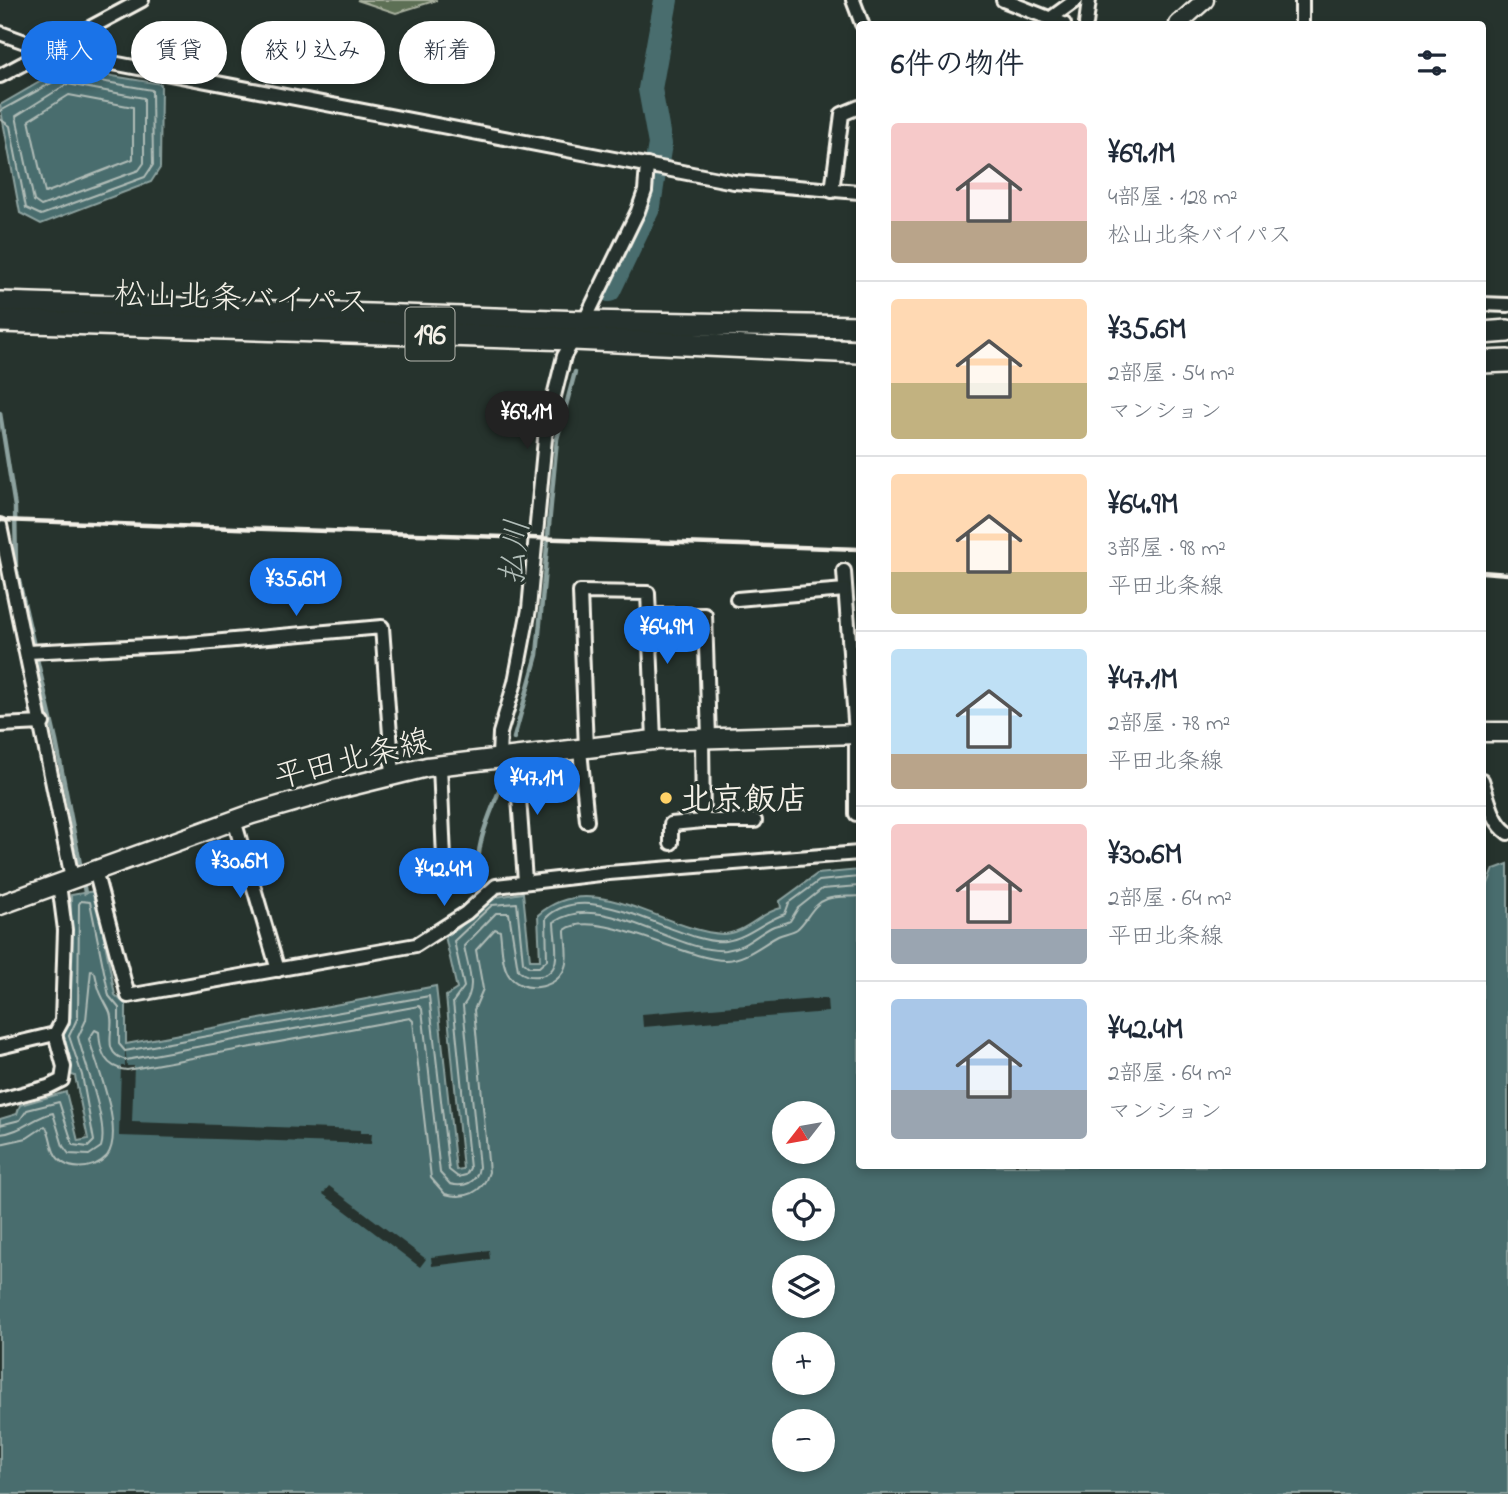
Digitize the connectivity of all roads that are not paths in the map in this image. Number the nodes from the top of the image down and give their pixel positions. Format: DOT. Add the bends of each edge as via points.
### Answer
graph roads {
  1 [pos="142,0"];
  2 [pos="853,0"];
  3 [pos="1003,0"];
  4 [pos="1076,0"];
  5 [pos="1089,0"];
  6 [pos="1205,0"];
  7 [pos="1302,0"];
  8 [pos="1051,18"];
  9 [pos="104,21"];
  10 [pos="861,21"];
  11 [pos="1058,21"];
  12 [pos="1086,21"];
  13 [pos="1181,21"];
  14 [pos="1302,21"];
  15 [pos="0,33"];
  16 [pos="21,41"];
  17 [pos="117,64"];
  18 [pos="21,66"];
  19 [pos="0,76"];
  20 [pos="856,108"];
  21 [pos="647,165"];
  22 [pos="832,191"];
  23 [pos="856,192"];
  24 [pos="0,303"];
  25 [pos="1502,306"];
  26 [pos="0,321"];
  27 [pos="856,327"];
  28 [pos="578,331"];
  29 [pos="1496,332"];
  30 [pos="856,352"];
  31 [pos="1508,361"];
  32 [pos="1486,362"];
  33 [pos="0,526"];
  34 [pos="844,570"];
  35 [pos="845,590"];
  36 [pos="737,599"];
  37 [pos="648,615"];
  38 [pos="853,620"];
  39 [pos="32,652"];
  40 [pos="856,706"];
  41 [pos="43,723"];
  42 [pos="0,725"];
  43 [pos="1486,732"];
  44 [pos="1508,732"];
  45 [pos="856,734"];
  46 [pos="706,738"];
  47 [pos="654,740"];
  48 [pos="583,749"];
  49 [pos="508,756"];
  50 [pos="440,766"];
  51 [pos="393,775"];
  52 [pos="1486,792"];
  53 [pos="234,820"];
  54 [pos="587,821"];
  55 [pos="703,821"];
  56 [pos="755,821"];
  57 [pos="1508,834"];
  58 [pos="671,843"];
  59 [pos="856,853"];
  60 [pos="444,858"];
  61 [pos="78,877"];
  62 [pos="525,881"];
  63 [pos="0,905"];
  64 [pos="278,970"];
  65 [pos="55,1034"];
  66 [pos="0,1047"];
  67 [pos="0,1100"];
  1 -- 9 [label="street"];
  2 -- 10 [label="street"];
  3 -- 8 [label="street"];
  4 -- 8 [label="street"];
  5 -- 12 [label="street"];
  6 -- 13 [label="street"];
  7 -- 14 [label="street"];
  8 -- 11 [label="street"];
  15 -- 16 [label="street"];
  17 -- 21 [label="street"];
  18 -- 19 [label="street"];
  20 -- 22 [label="street" via="842,114"];
  21 -- 22 [label="street" via="734,182"];
  21 -- 28 [label="street" via="638,211"];
  22 -- 23 [label="street"];
  24 -- 28 [label="highway, 松山北条バイパス / 196"];
  25 -- 29 [label="street"];
  26 -- 28 [label="highway, 松山北条バイパス / 196"];
  27 -- 28 [label="highway, 松山北条バイパス / 196"];
  28 -- 30 [label="highway, 松山北条バイパス / 196"];
  28 -- 49 [label="street" via="564,356 546,428 530,609 516,682 500,733"];
  31 -- 32 [label="highway"];
  33 -- 39 [label="street"];
  34 -- 35 [label="street"];
  35 -- 36 [label="street"];
  35 -- 38 [label="street"];
  37 -- 46 [label="street" via="705,615"];
  37 -- 47 [label="street"];
  37 -- 48 [label="street" via="648,593 580,592"];
  38 -- 40 [label="street"];
  39 -- 41 [label="street"];
  39 -- 51 [label="street" via="190,644 382,626"];
  41 -- 42 [label="street"];
  41 -- 61 [label="street"];
  43 -- 44 [label="main road"];
  45 -- 46 [label="main road, 平田北条線"];
  46 -- 47 [label="main road, 平田北条線"];
  46 -- 55 [label="street"];
  47 -- 48 [label="main road, 平田北条線"];
  48 -- 49 [label="main road, 平田北条線"];
  48 -- 54 [label="street"];
  49 -- 50 [label="main road, 平田北条線"];
  49 -- 62 [label="street"];
  50 -- 51 [label="main road, 平田北条線"];
  50 -- 60 [label="street"];
  51 -- 53 [label="main road, 平田北条線"];
  52 -- 57 [label="street" via="1494,816"];
  53 -- 61 [label="main road, 平田北条線"];
  53 -- 64 [label="street"];
  55 -- 56 [label="street"];
  55 -- 58 [label="street" via="671,824"];
  59 -- 62 [label="street"];
  61 -- 63 [label="main road, 平田北条線"];
  61 -- 64 [label="street" via="128,996"];
  61 -- 65 [label="street" via="65,930 62,1020"];
  62 -- 64 [label="street" via="496,886 466,913 416,945"];
  65 -- 66 [label="street"];
  65 -- 67 [label="street" via="64,1067 62,1080"];
}
